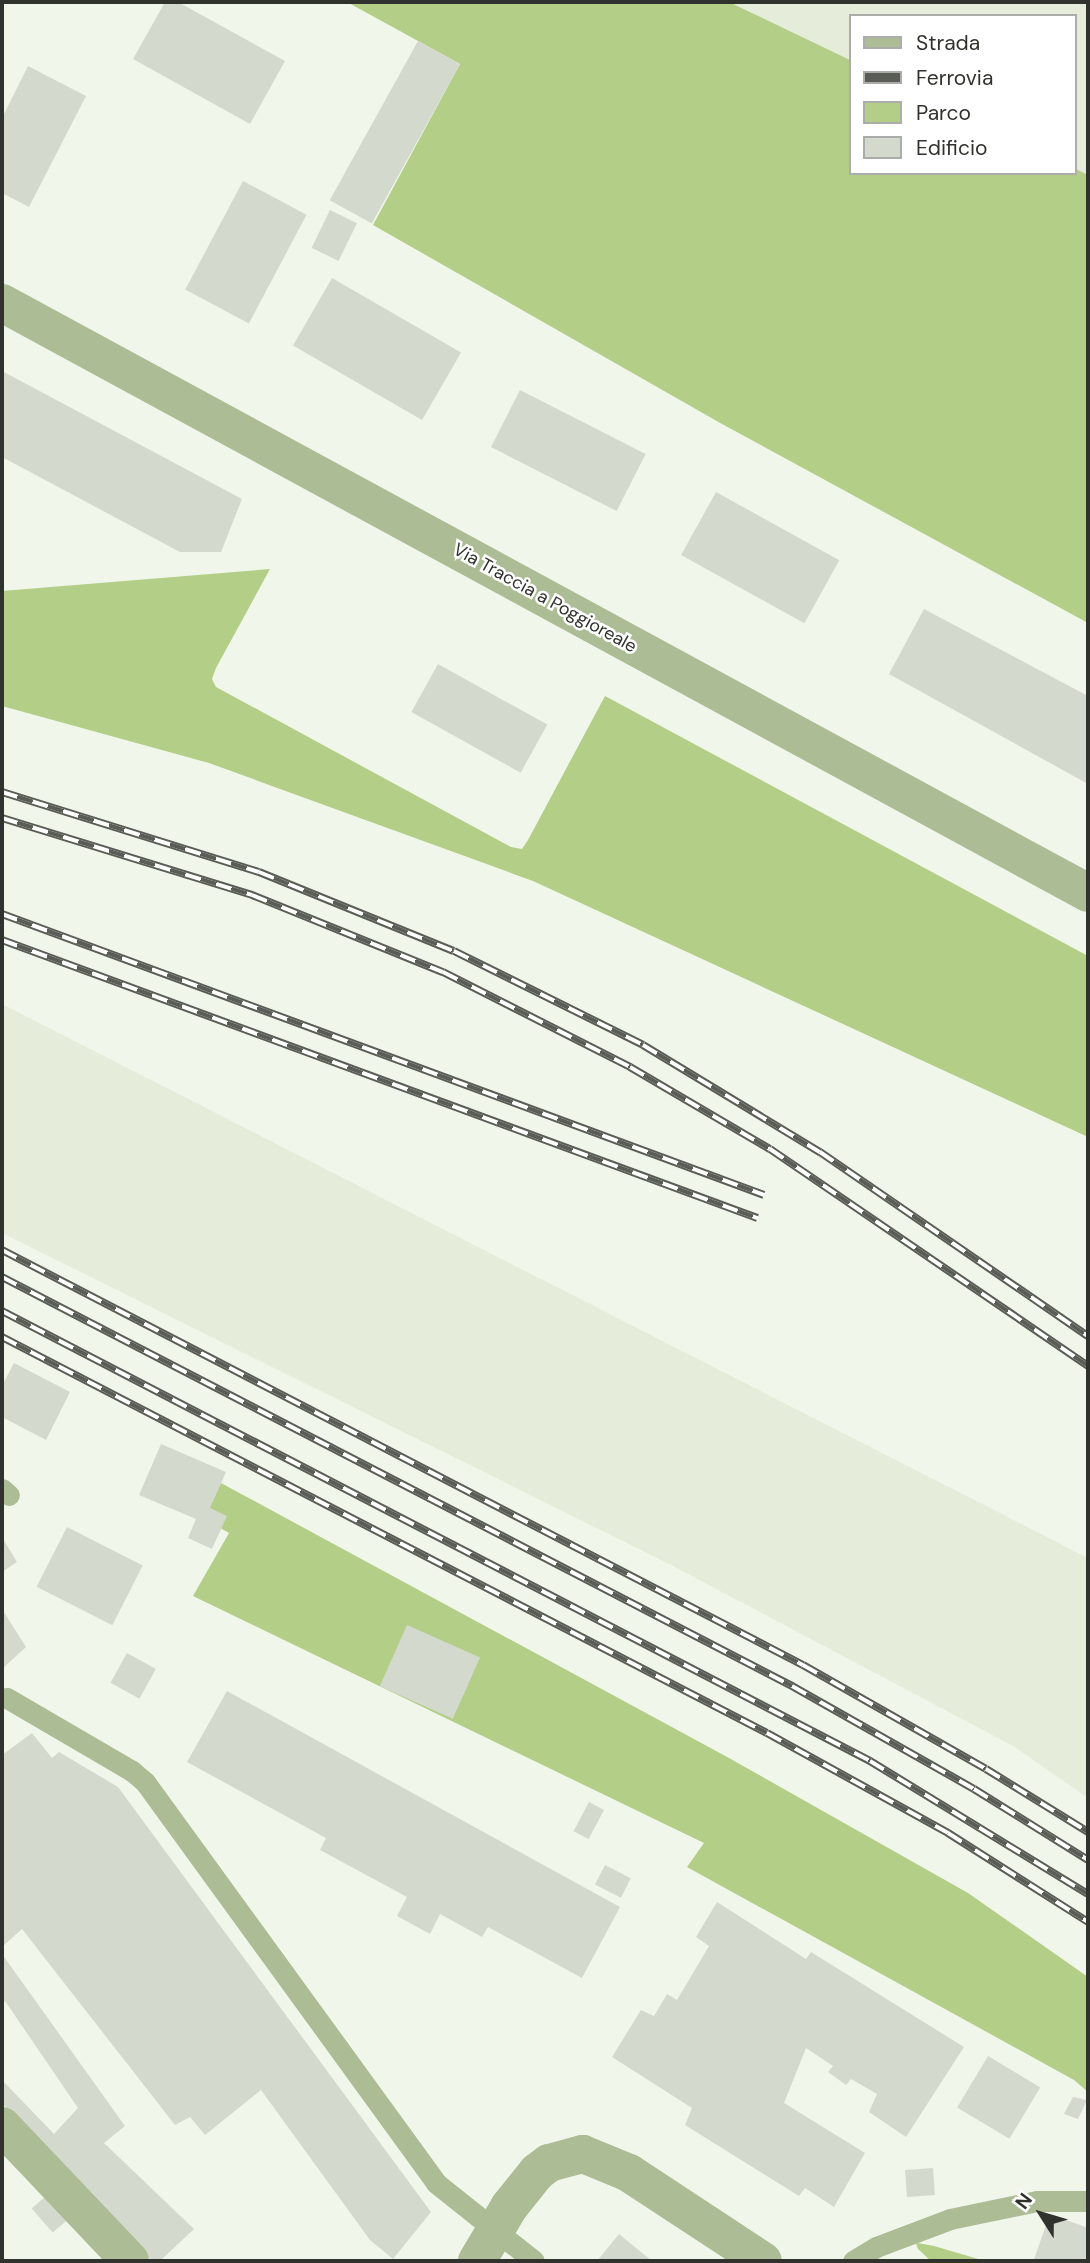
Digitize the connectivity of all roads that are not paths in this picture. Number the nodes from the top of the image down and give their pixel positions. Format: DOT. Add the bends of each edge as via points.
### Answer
graph roads {
  1 [pos="2,303"];
  2 [pos="1088,893"];
  3 [pos="7,1698"];
  4 [pos="2,2126"];
  5 [pos="1088,2201"];
  6 [pos="496,2228"];
  7 [pos="130,2261"];
  8 [pos="477,2261"];
  9 [pos="534,2261"];
  10 [pos="763,2261"];
  11 [pos="853,2261"];
  1 -- 2 [label="street, Via Traccia a Poggioreale"];
  3 -- 6 [label="lane" via="145,1782 436,2183"];
  4 -- 7 [label="street"];
  5 -- 11 [label="lane" via="1037,2201 950,2219 876,2246"];
  6 -- 8 [label="street"];
  6 -- 9 [label="lane"];
  6 -- 10 [label="street" via="537,2172 549,2162 583,2154 629,2173"];
}
